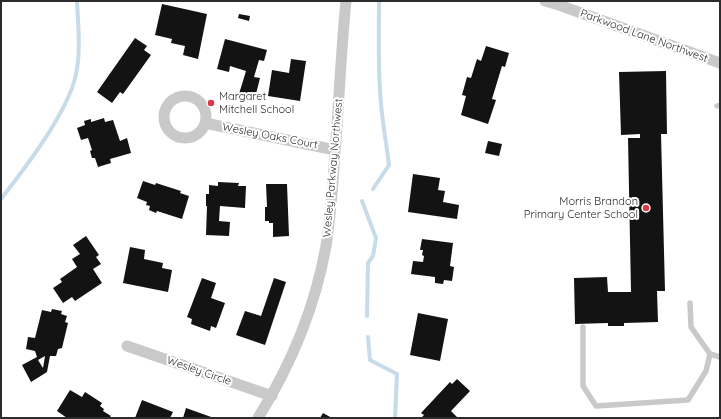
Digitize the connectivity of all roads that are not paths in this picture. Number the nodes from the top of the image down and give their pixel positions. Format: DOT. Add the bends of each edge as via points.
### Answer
graph roads {
  1 [pos="346,1"];
  2 [pos="545,1"];
  3 [pos="720,63"];
  4 [pos="205,123"];
  5 [pos="335,150"];
  6 [pos="690,303"];
  7 [pos="583,327"];
  8 [pos="127,346"];
  9 [pos="710,354"];
  10 [pos="720,357"];
  11 [pos="272,396"];
  12 [pos="258,418"];
  1 -- 5 [label="street, Wesley Parkway Northwest"];
  2 -- 3 [label="street, Parkwood Lane Northwest"];
  4 -- 5 [label="street, Wesley Oaks Court"];
  5 -- 11 [label="street, Wesley Parkway Northwest" via="332,203 317,286 290,361"];
  6 -- 9 [label="lane" via="691,327"];
  7 -- 9 [label="lane" via="583,386 596,406 688,400 706,371"];
  8 -- 11 [label="street, Wesley Circle"];
  9 -- 10 [label="lane"];
  11 -- 12 [label="street, Wesley Parkway Northwest"];
}
